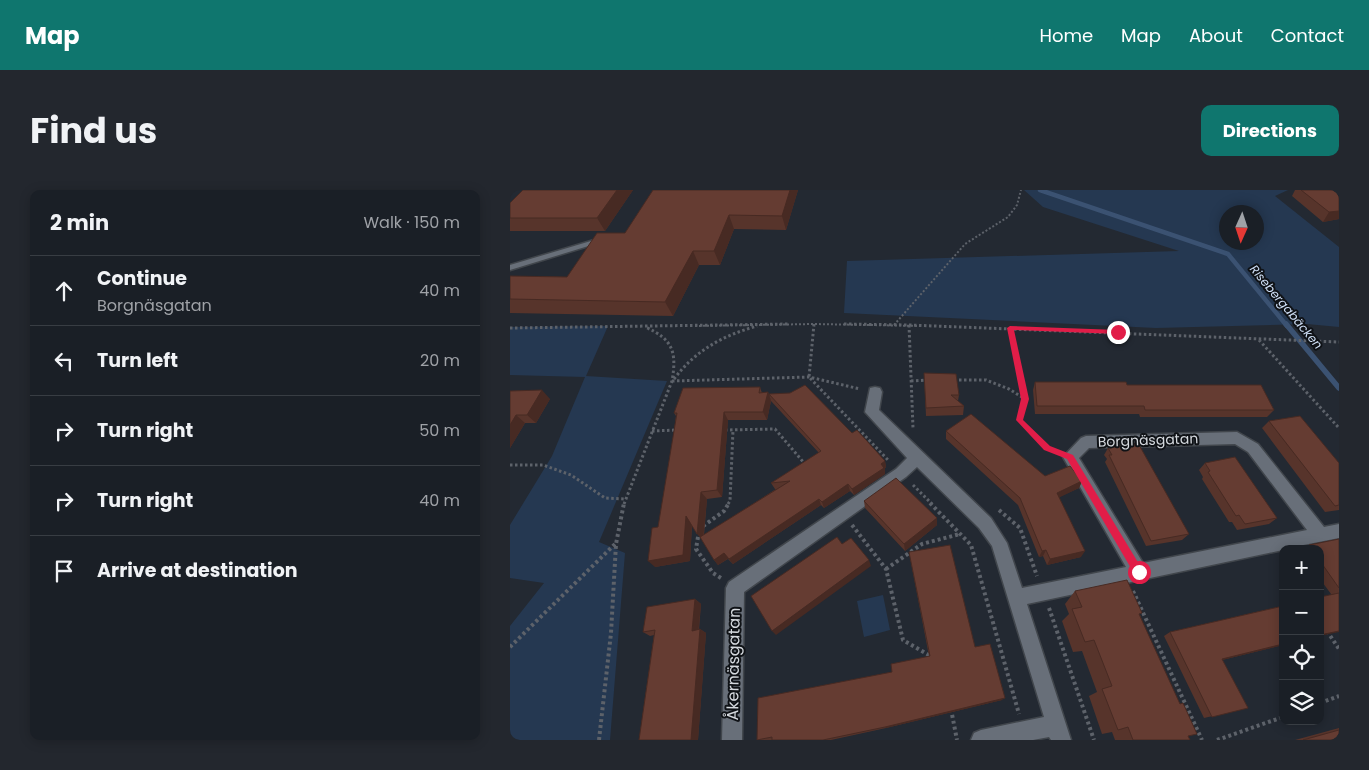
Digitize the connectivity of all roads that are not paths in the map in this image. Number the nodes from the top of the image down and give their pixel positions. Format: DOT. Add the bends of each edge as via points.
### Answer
graph roads {
  1 [pos="610,239"];
  2 [pos="510,268"];
  3 [pos="875,392"];
  4 [pos="917,458"];
  5 [pos="1339,531"];
  6 [pos="1321,535"];
  7 [pos="1132,573"];
  8 [pos="1016,598"];
  9 [pos="1059,732"];
  10 [pos="732,740"];
  11 [pos="981,740"];
  1 -- 2 [label="lane"];
  3 -- 4 [label="street" via="872,412"];
  4 -- 8 [label="street" via="985,523 999,543"];
  4 -- 10 [label="street, Åkernäsgatan" via="901,473 734,588"];
  5 -- 6 [label="street"];
  6 -- 7 [label="street"];
  6 -- 7 [label="street, Borgnäsgatan" via="1253,448 1237,438 1086,442 1070,457"];
  7 -- 8 [label="street"];
  8 -- 9 [label="street"];
  9 -- 11 [label="street" via="1024,730"];
}
